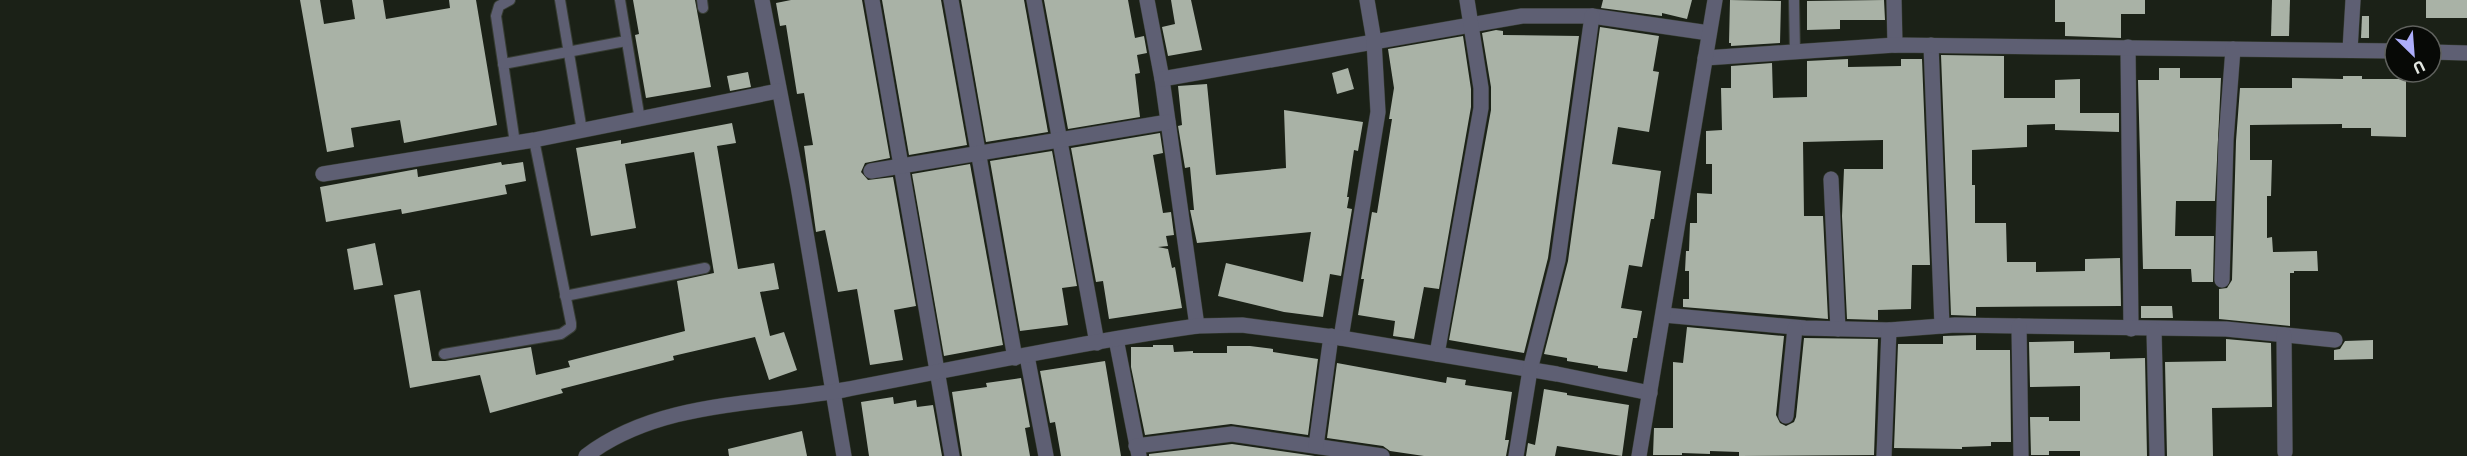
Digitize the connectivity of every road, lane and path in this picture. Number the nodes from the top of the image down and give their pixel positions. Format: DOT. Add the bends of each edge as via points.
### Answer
graph roads {
  1 [pos="510,0"];
  2 [pos="560,0"];
  3 [pos="620,0"];
  4 [pos="762,0"];
  5 [pos="872,0"];
  6 [pos="951,0"];
  7 [pos="1034,0"];
  8 [pos="1147,0"];
  9 [pos="1367,0"];
  10 [pos="1467,0"];
  11 [pos="1715,0"];
  12 [pos="1794,0"];
  13 [pos="1894,0"];
  14 [pos="2353,0"];
  15 [pos="1592,16"];
  16 [pos="1471,24"];
  17 [pos="1709,33"];
  18 [pos="627,41"];
  19 [pos="1374,41"];
  20 [pos="1895,45"];
  21 [pos="1931,45"];
  22 [pos="2128,47"];
  23 [pos="2233,49"];
  24 [pos="2350,50"];
  25 [pos="2383,51"];
  26 [pos="569,52"];
  27 [pos="1795,52"];
  28 [pos="2443,52"];
  29 [pos="2467,53"];
  30 [pos="1705,58"];
  31 [pos="503,64"];
  32 [pos="1162,79"];
  33 [pos="778,91"];
  34 [pos="640,120"];
  35 [pos="1168,122"];
  36 [pos="582,130"];
  37 [pos="1059,139"];
  38 [pos="534,140"];
  39 [pos="515,143"];
  40 [pos="979,153"];
  41 [pos="902,167"];
  42 [pos="871,171"];
  43 [pos="323,174"];
  44 [pos="1831,179"];
  45 [pos="705,268"];
  46 [pos="2222,280"];
  47 [pos="565,296"];
  48 [pos="1664,315"];
  49 [pos="1197,326"];
  50 [pos="1942,326"];
  51 [pos="2019,326"];
  52 [pos="1795,328"];
  53 [pos="1838,329"];
  54 [pos="2131,329"];
  55 [pos="1889,330"];
  56 [pos="2154,330"];
  57 [pos="2284,334"];
  58 [pos="1336,337"];
  59 [pos="1116,339"];
  60 [pos="2335,340"];
  61 [pos="1097,342"];
  62 [pos="444,354"];
  63 [pos="1437,354"];
  64 [pos="1021,357"];
  65 [pos="1530,370"];
  66 [pos="936,372"];
  67 [pos="832,392"];
  68 [pos="1650,393"];
  69 [pos="1786,416"];
  70 [pos="1316,446"];
  71 [pos="1137,451"];
  72 [pos="2285,452"];
  73 [pos="586,456"];
  74 [pos="844,456"];
  75 [pos="952,456"];
  76 [pos="1046,456"];
  77 [pos="1382,456"];
  78 [pos="1516,456"];
  79 [pos="1639,456"];
  80 [pos="1884,456"];
  81 [pos="2021,456"];
  82 [pos="2157,456"];
  1 -- 31 [label="lane" via="496,10"];
  2 -- 26 [label="lane"];
  3 -- 18 [label="lane"];
  4 -- 33 [label="street"];
  5 -- 41 [label="street"];
  6 -- 40 [label="street"];
  7 -- 37 [label="street"];
  8 -- 32 [label="street"];
  9 -- 19 [label="street"];
  10 -- 16 [label="street"];
  11 -- 17 [label="street"];
  12 -- 27 [label="lane"];
  13 -- 20 [label="street"];
  14 -- 24 [label="street"];
  15 -- 16 [label="street" via="1522,16"];
  15 -- 17 [label="street"];
  15 -- 65 [label="street" via="1558,260"];
  16 -- 19 [label="street"];
  16 -- 63 [label="street" via="1481,108"];
  17 -- 30 [label="street"];
  18 -- 26 [label="lane"];
  18 -- 34 [label="lane"];
  19 -- 32 [label="street"];
  19 -- 58 [label="street" via="1378,112"];
  20 -- 21 [label="street"];
  20 -- 27 [label="street"];
  21 -- 22 [label="street"];
  21 -- 50 [label="street"];
  22 -- 23 [label="street"];
  22 -- 54 [label="street"];
  23 -- 24 [label="street"];
  23 -- 46 [label="street"];
  24 -- 25 [label="street"];
  26 -- 31 [label="lane"];
  26 -- 36 [label="lane"];
  27 -- 30 [label="street"];
  28 -- 29 [label="street"];
  30 -- 48 [label="street"];
  31 -- 39 [label="lane"];
  32 -- 35 [label="street"];
  33 -- 34 [label="street"];
  33 -- 67 [label="street"];
  34 -- 36 [label="street"];
  35 -- 37 [label="street"];
  35 -- 49 [label="street"];
  36 -- 38 [label="street"];
  37 -- 40 [label="street"];
  37 -- 61 [label="street"];
  38 -- 39 [label="street"];
  38 -- 47 [label="lane"];
  39 -- 43 [label="street"];
  40 -- 41 [label="street"];
  40 -- 64 [label="street"];
  41 -- 42 [label="street"];
  41 -- 66 [label="street"];
  44 -- 53 [label="street"];
  45 -- 47 [label="lane"];
  47 -- 62 [label="lane" via="572,323 565,333"];
  48 -- 52 [label="street"];
  48 -- 68 [label="street"];
  49 -- 58 [label="street" via="1242,325"];
  49 -- 59 [label="street"];
  50 -- 51 [label="street"];
  50 -- 55 [label="street"];
  51 -- 54 [label="street"];
  51 -- 81 [label="street"];
  52 -- 53 [label="street"];
  52 -- 69 [label="street"];
  53 -- 55 [label="street"];
  54 -- 56 [label="street"];
  55 -- 80 [label="street"];
  56 -- 57 [label="street" via="2226,329"];
  56 -- 82 [label="street"];
  57 -- 60 [label="street"];
  57 -- 72 [label="street"];
  58 -- 63 [label="street"];
  58 -- 70 [label="street"];
  59 -- 61 [label="street"];
  59 -- 71 [label="street"];
  61 -- 64 [label="street"];
  63 -- 65 [label="street"];
  64 -- 66 [label="street"];
  64 -- 76 [label="street"];
  65 -- 68 [label="street"];
  65 -- 78 [label="street"];
  66 -- 67 [label="street"];
  66 -- 75 [label="street"];
  67 -- 73 [label="street" via="678,415 632,428"];
  67 -- 74 [label="street"];
  68 -- 79 [label="street"];
  70 -- 71 [label="street" via="1232,434"];
  70 -- 77 [label="street"];
}
